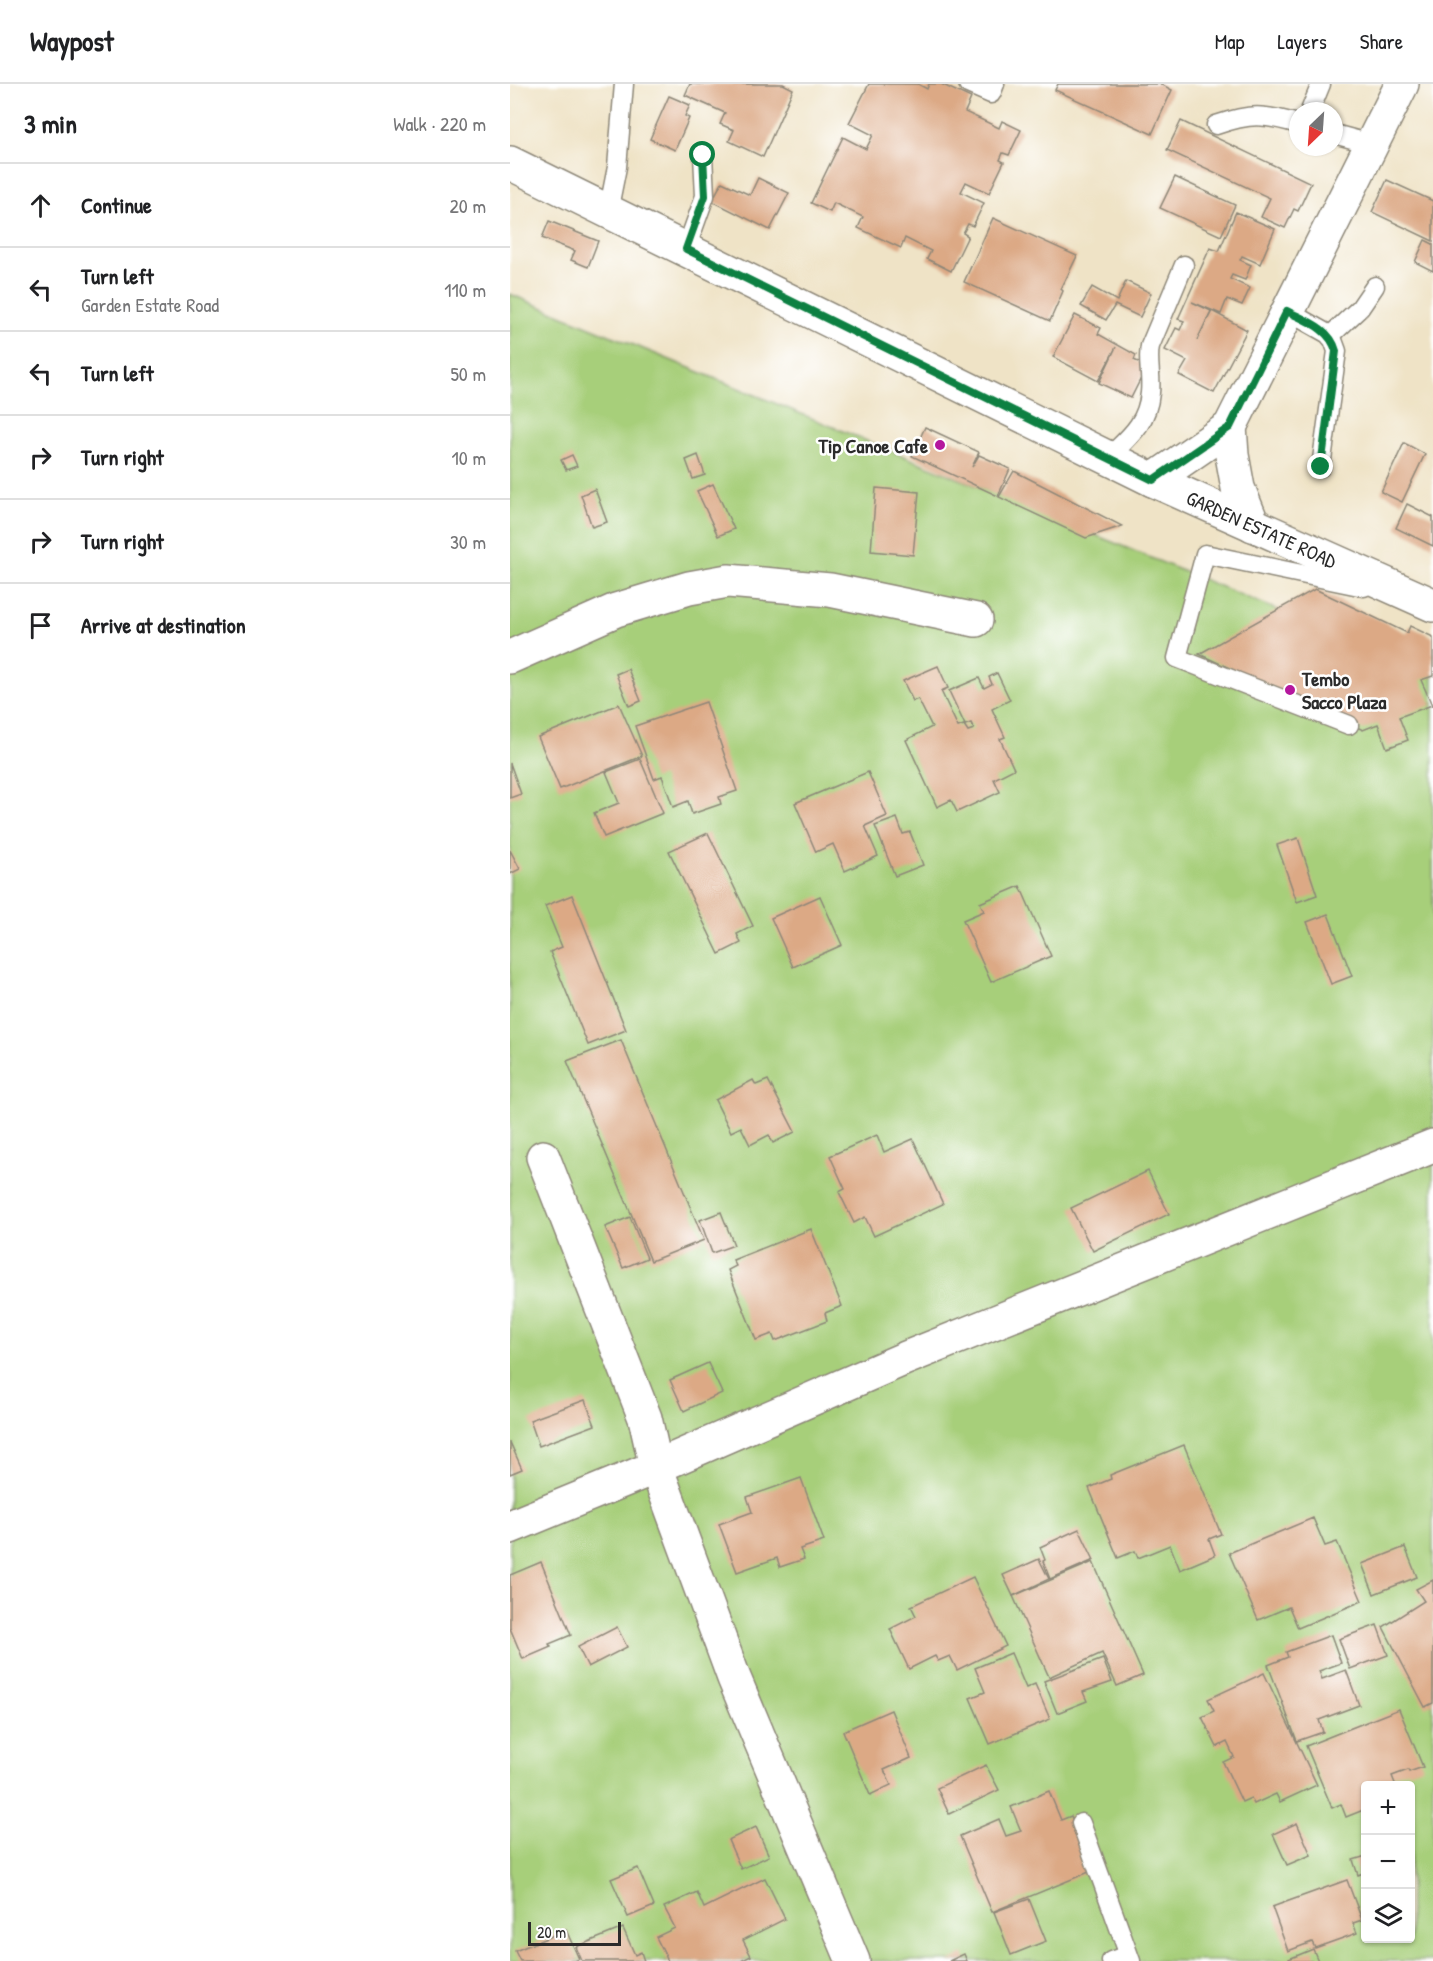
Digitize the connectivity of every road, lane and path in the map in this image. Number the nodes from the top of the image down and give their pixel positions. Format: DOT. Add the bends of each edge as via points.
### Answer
graph roads {
  1 [pos="624,84"];
  2 [pos="968,84"];
  3 [pos="995,84"];
  4 [pos="1321,84"];
  5 [pos="1402,84"];
  6 [pos="1314,102"];
  7 [pos="1289,121"];
  8 [pos="1216,125"];
  9 [pos="1343,136"];
  10 [pos="1371,144"];
  11 [pos="703,155"];
  12 [pos="510,163"];
  13 [pos="608,212"];
  14 [pos="686,249"];
  15 [pos="1184,266"];
  16 [pos="1375,286"];
  17 [pos="1287,311"];
  18 [pos="1330,336"];
  19 [pos="1230,427"];
  20 [pos="1108,458"];
  21 [pos="1321,467"];
  22 [pos="1153,480"];
  23 [pos="1253,525"];
  24 [pos="1424,601"];
  25 [pos="976,620"];
  26 [pos="510,657"];
  27 [pos="1349,725"];
  28 [pos="1433,1146"];
  29 [pos="543,1157"];
  30 [pos="656,1467"];
  31 [pos="510,1527"];
  32 [pos="1081,1823"];
  33 [pos="1124,1959"];
  34 [pos="853,1961"];
  1 -- 13 [label="lane" via="617,167"];
  2 -- 3 [label="lane" via="991,94"];
  4 -- 6 [label="lane"];
  5 -- 10 [label="street"];
  7 -- 8 [label="lane" via="1253,115"];
  9 -- 10 [label="lane"];
  10 -- 17 [label="street"];
  11 -- 14 [label="lane" via="705,196"];
  12 -- 13 [label="street, GARDEN ESTATE ROAD"];
  13 -- 14 [label="street, GARDEN ESTATE ROAD"];
  14 -- 20 [label="street, GARDEN ESTATE ROAD"];
  15 -- 20 [label="lane" via="1150,346 1150,391 1145,415 1139,428"];
  16 -- 18 [label="lane" via="1360,308"];
  17 -- 18 [label="lane"];
  17 -- 19 [label="street"];
  18 -- 21 [label="lane" via="1336,351"];
  19 -- 22 [label="street"];
  19 -- 23 [label="street" via="1238,488"];
  20 -- 22 [label="street, GARDEN ESTATE ROAD"];
  22 -- 23 [label="street, GARDEN ESTATE ROAD"];
  23 -- 24 [label="street, GARDEN ESTATE ROAD"];
  24 -- 27 [label="lane" via="1205,554 1177,658"];
  25 -- 26 [label="street" via="830,590 728,581 616,610"];
  28 -- 30 [label="street" via="906,1358"];
  29 -- 30 [label="street" via="645,1418"];
  30 -- 31 [label="street"];
  30 -- 34 [label="street" via="734,1678"];
  32 -- 33 [label="lane"];
}
